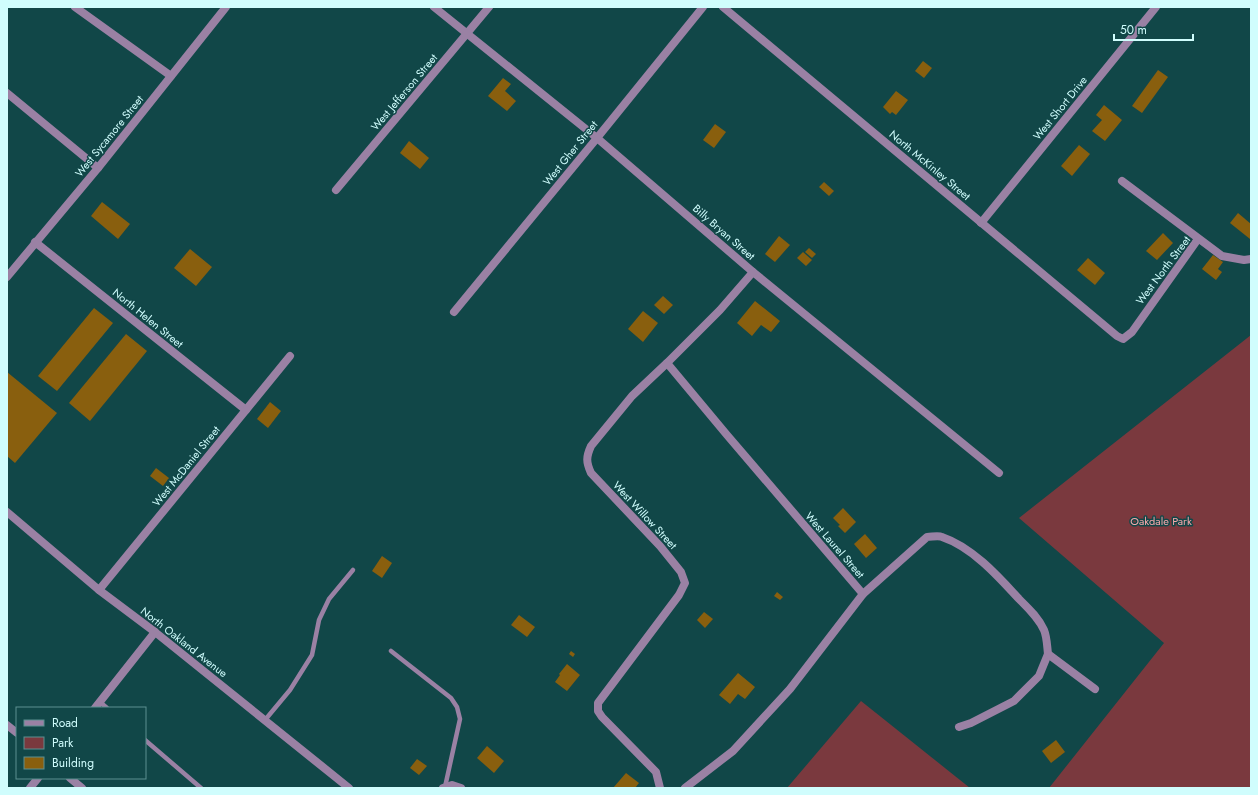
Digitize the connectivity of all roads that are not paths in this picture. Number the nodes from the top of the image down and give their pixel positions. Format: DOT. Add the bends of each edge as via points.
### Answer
graph roads {
  1 [pos="76,7"];
  2 [pos="226,7"];
  3 [pos="434,7"];
  4 [pos="489,7"];
  5 [pos="703,7"];
  6 [pos="723,7"];
  7 [pos="1156,7"];
  8 [pos="468,34"];
  9 [pos="170,76"];
  10 [pos="8,94"];
  11 [pos="597,138"];
  12 [pos="98,168"];
  13 [pos="1122,181"];
  14 [pos="336,190"];
  15 [pos="980,222"];
  16 [pos="1198,239"];
  17 [pos="35,242"];
  18 [pos="1251,259"];
  19 [pos="753,272"];
  20 [pos="7,277"];
  21 [pos="454,312"];
  22 [pos="1123,339"];
  23 [pos="290,356"];
  24 [pos="667,363"];
  25 [pos="246,410"];
  26 [pos="999,473"];
  27 [pos="7,512"];
  28 [pos="353,570"];
  29 [pos="99,590"];
  30 [pos="863,594"];
  31 [pos="155,632"];
  32 [pos="391,651"];
  33 [pos="1048,654"];
  34 [pos="1095,690"];
  35 [pos="98,705"];
  36 [pos="265,720"];
  37 [pos="7,725"];
  38 [pos="959,726"];
  39 [pos="16,732"];
  40 [pos="146,741"];
  41 [pos="37,779"];
  42 [pos="71,779"];
  43 [pos="444,787"];
  44 [pos="30,788"];
  45 [pos="82,788"];
  46 [pos="201,788"];
  47 [pos="348,788"];
  48 [pos="461,788"];
  49 [pos="660,788"];
  50 [pos="686,788"];
  1 -- 9 [label="street"];
  2 -- 9 [label="street, West Sycamore Street"];
  3 -- 8 [label="street, Billy Bryan Street"];
  4 -- 8 [label="street, West Jefferson Street"];
  5 -- 11 [label="street, West Gher Street"];
  6 -- 15 [label="street, North McKinley Street"];
  7 -- 15 [label="street, West Short Drive"];
  8 -- 11 [label="street, Billy Bryan Street"];
  8 -- 14 [label="street, West Jefferson Street"];
  9 -- 12 [label="street, West Sycamore Street"];
  10 -- 12 [label="street"];
  11 -- 19 [label="street, Billy Bryan Street"];
  11 -- 21 [label="street, West Gher Street"];
  12 -- 17 [label="street, West Sycamore Street"];
  13 -- 16 [label="street"];
  15 -- 22 [label="street, North McKinley Street" via="1110,332"];
  16 -- 18 [label="street, West North Street" via="1222,256"];
  16 -- 22 [label="street, West North Street" via="1132,332"];
  17 -- 20 [label="street, West Sycamore Street"];
  17 -- 25 [label="street, North Helen Street"];
  19 -- 24 [label="street, West Willow Street"];
  19 -- 26 [label="street, Billy Bryan Street"];
  23 -- 25 [label="street, West McDaniel Street"];
  24 -- 30 [label="street, West Laurel Street"];
  24 -- 49 [label="street, West Willow Street" via="632,396 591,446 587,463 590,473 660,546 681,572 685,583 679,595 598,703 598,711 602,717 656,772"];
  25 -- 29 [label="street, West McDaniel Street"];
  27 -- 29 [label="street, North Oakland Avenue"];
  28 -- 36 [label="lane" via="329,599 319,620 312,655 290,690"];
  29 -- 31 [label="street, North Oakland Avenue"];
  30 -- 33 [label="street" via="927,537 940,536 953,541 976,557 1037,618 1047,640"];
  30 -- 50 [label="street, West Laurel Street" via="790,689 733,751"];
  31 -- 35 [label="street"];
  31 -- 36 [label="street, North Oakland Avenue"];
  32 -- 43 [label="lane" via="451,698 458,707 460,719"];
  33 -- 34 [label="street"];
  33 -- 38 [label="street" via="1039,676 1014,701 971,724"];
  36 -- 47 [label="street, North Oakland Avenue"];
  37 -- 39 [label="street"];
  40 -- 46 [label="lane"];
  41 -- 44 [label="street"];
  42 -- 45 [label="street"];
  43 -- 48 [label="street" via="452,785"];
}
